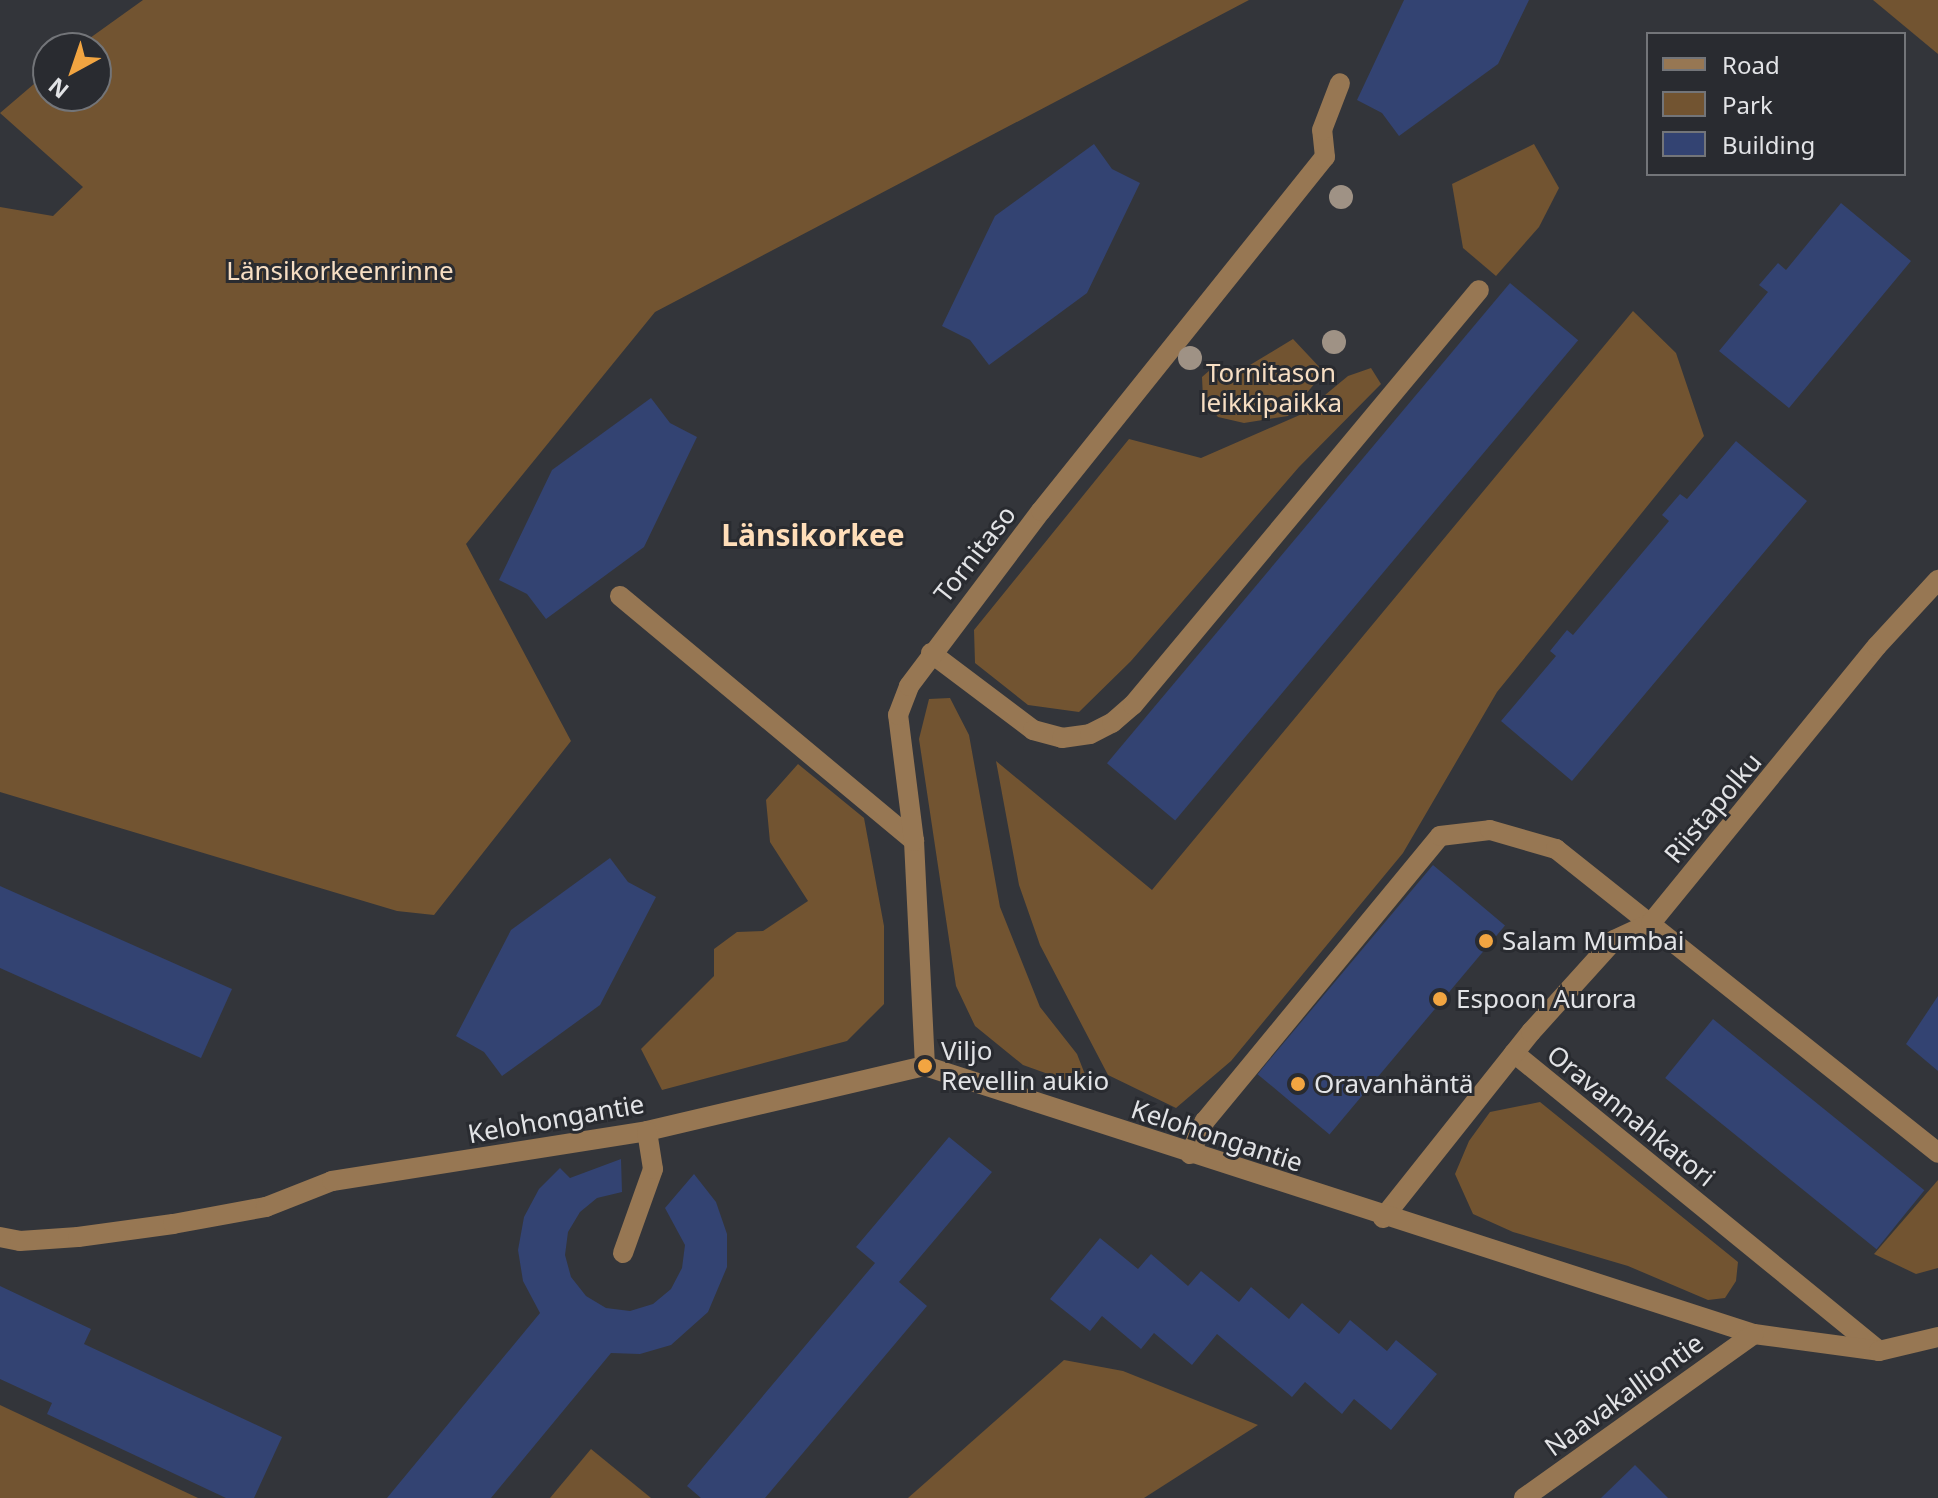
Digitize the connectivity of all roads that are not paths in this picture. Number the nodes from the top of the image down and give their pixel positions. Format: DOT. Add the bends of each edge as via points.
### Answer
graph roads {
  1 [pos="1340,83"];
  2 [pos="1479,290"];
  3 [pos="1938,580"];
  4 [pos="620,596"];
  5 [pos="931,653"];
  6 [pos="914,841"];
  7 [pos="1651,923"];
  8 [pos="1514,1053"];
  9 [pos="925,1066"];
  10 [pos="647,1131"];
  11 [pos="1938,1153"];
  12 [pos="1190,1154"];
  13 [pos="1383,1218"];
  14 [pos="0,1237"];
  15 [pos="623,1253"];
  16 [pos="1754,1334"];
  17 [pos="1938,1337"];
  18 [pos="1879,1351"];
  19 [pos="1524,1498"];
  1 -- 5 [label="street, Tornitaso" via="1322,130 1325,157"];
  2 -- 5 [label="street" via="1133,705 1112,723 1090,734 1062,738 1033,730"];
  3 -- 7 [label="street, Riistapolku" via="1877,646"];
  4 -- 6 [label="street"];
  5 -- 6 [label="street, Tornitaso" via="898,715"];
  6 -- 9 [label="street, Tornitaso"];
  7 -- 8 [label="street, Riistapolku" via="1614,940"];
  7 -- 11 [label="street"];
  7 -- 12 [label="street" via="1556,849 1490,830 1440,836 1205,1121"];
  8 -- 13 [label="street, Oravannahkatori"];
  8 -- 18 [label="street, Oravannahkatori"];
  9 -- 10 [label="street, Kelohongantie"];
  9 -- 12 [label="street, Kelohongantie"];
  10 -- 14 [label="street, Kelohongantie" via="332,1181 266,1207 173,1224 35,1240"];
  10 -- 15 [label="street" via="653,1169"];
  12 -- 13 [label="street, Kelohongantie"];
  13 -- 16 [label="street, Kelohongantie"];
  16 -- 18 [label="street, Kelohongantie"];
  16 -- 19 [label="street, Naavakalliontie"];
  17 -- 18 [label="street, Kelohongantie"];
}
